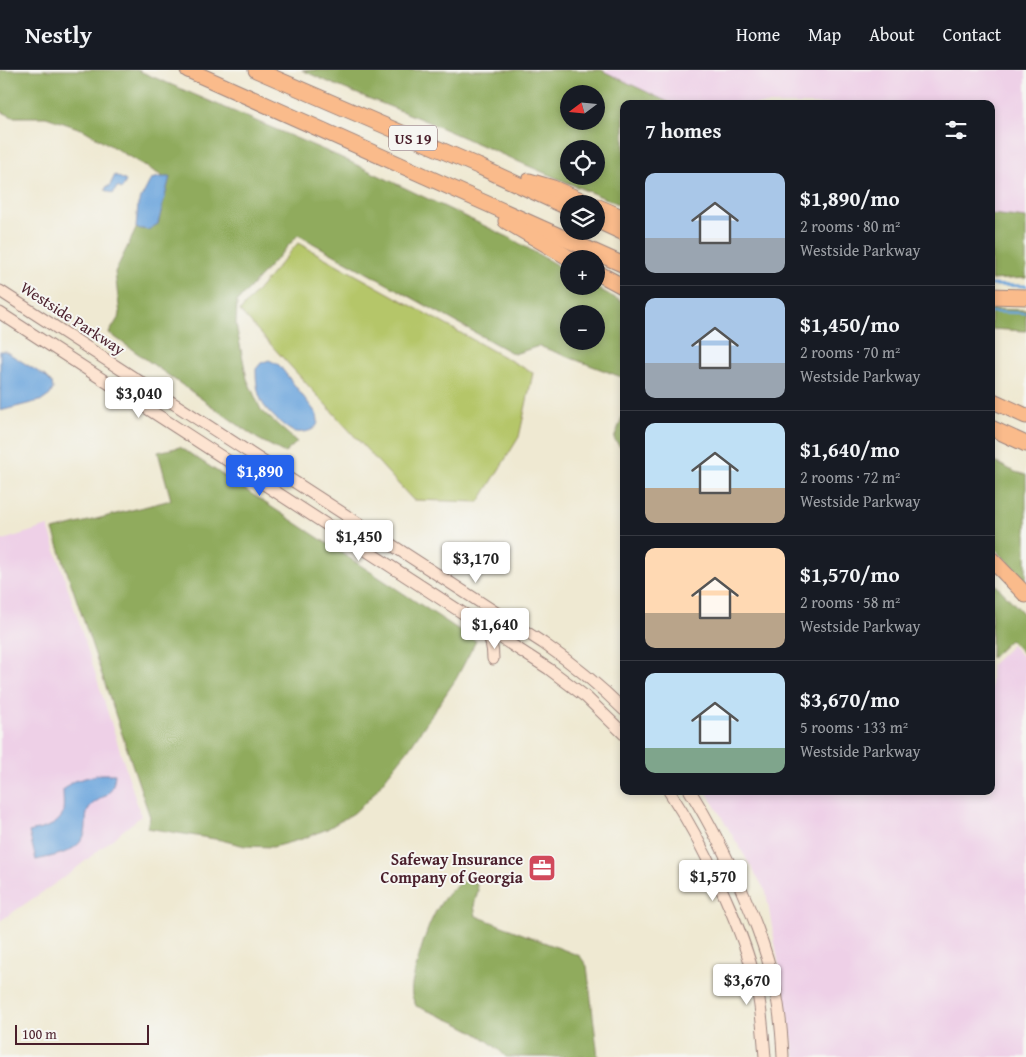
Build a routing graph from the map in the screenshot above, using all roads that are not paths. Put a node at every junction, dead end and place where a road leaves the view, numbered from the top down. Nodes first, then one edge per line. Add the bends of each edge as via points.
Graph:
1 (188, 70) edge
2 (256, 70) edge
3 (478, 166) junction
4 (462, 193) junction
5 (569, 195) edge
6 (560, 204) edge
7 (605, 210) edge
8 (620, 216) edge
9 (605, 224) edge
10 (620, 231) edge
11 (560, 253) edge
12 (620, 263) edge
13 (605, 277) edge
14 (620, 285) edge
15 (0, 291) edge
16 (995, 296) edge
17 (1026, 297) edge
18 (0, 313) edge
19 (995, 402) edge
20 (1026, 416) edge
21 (995, 430) edge
22 (1026, 444) edge
23 (995, 563) edge
24 (1026, 595) edge
25 (484, 627) junction
26 (492, 659) dead end
27 (620, 706) edge
28 (620, 730) edge
29 (672, 795) edge
30 (692, 795) edge
31 (765, 1057) edge
32 (783, 1057) edge

1 - 4 highway, US 19
2 - 3 highway, US 19
3 - 5 highway
3 - 6 highway, US 19
4 - 11 highway
4 - 12 highway, US 19
7 - 8 highway
9 - 10 highway
13 - 14 highway
15 - 27 main road, Westside Parkway via 543,643
16 - 17 highway
18 - 25 main road
19 - 20 highway
21 - 22 highway
23 - 24 highway
25 - 26 main road via 492,646
25 - 28 main road via 563,680
29 - 31 main road via 700,843 740,932 757,989
30 - 32 main road via 750,908 764,947 776,990

